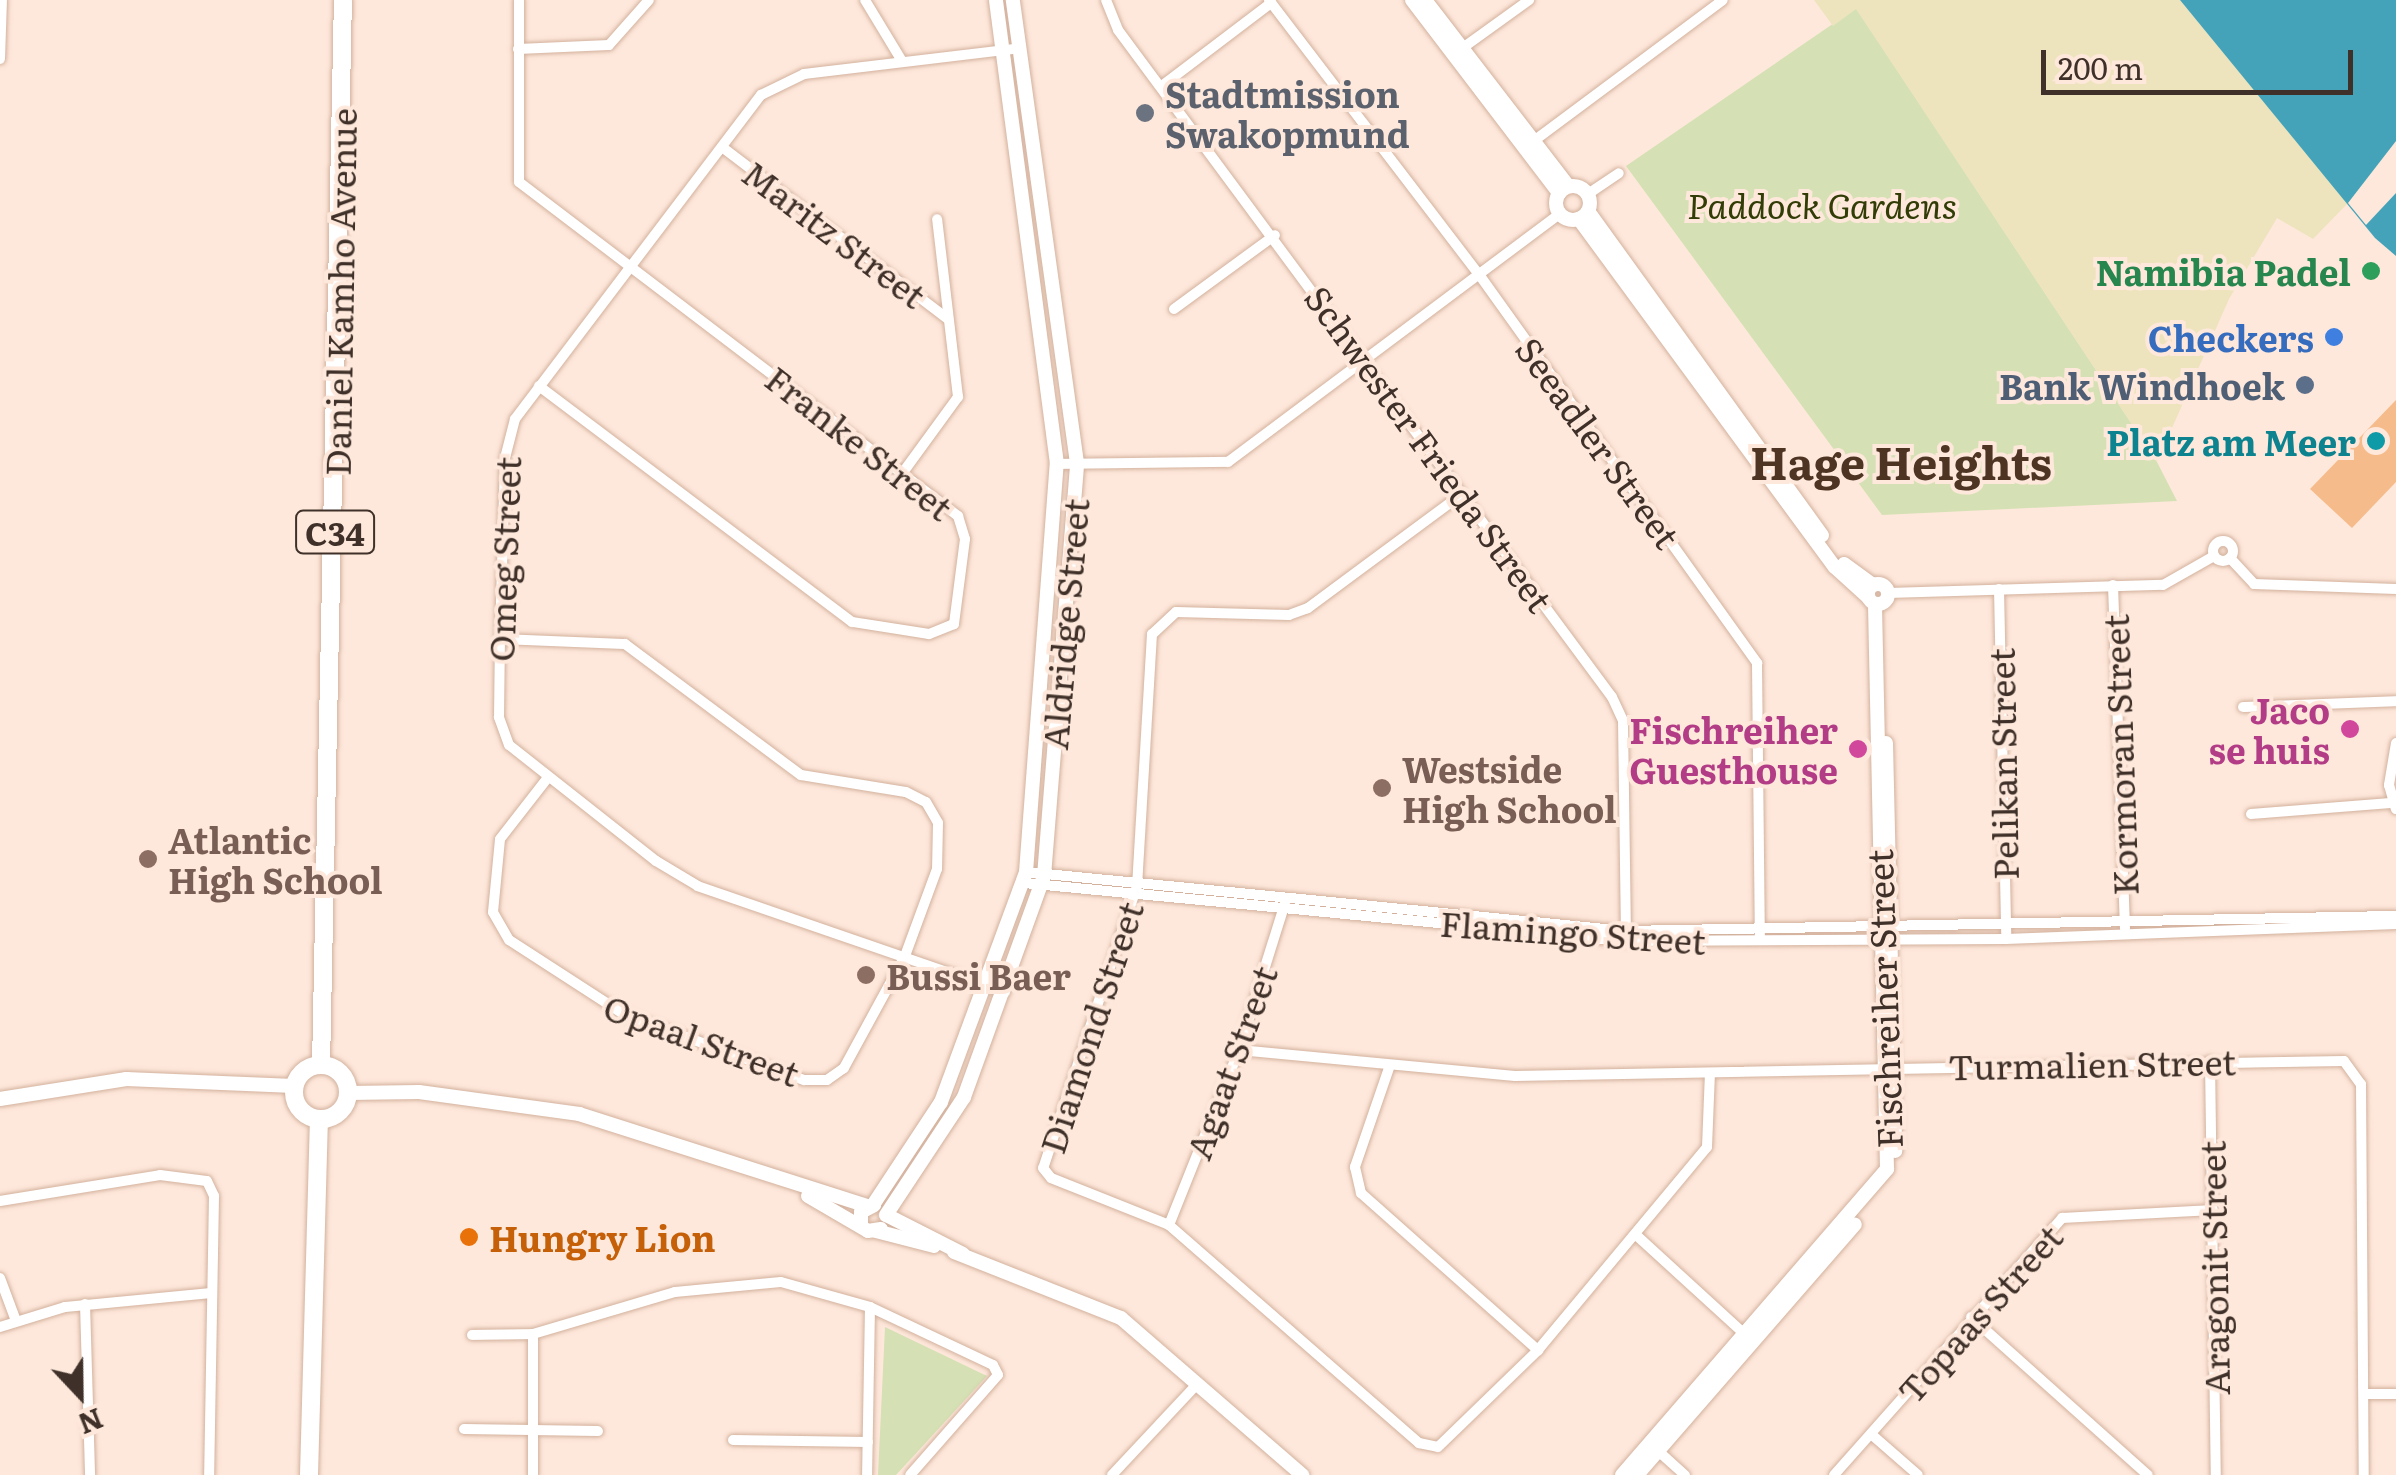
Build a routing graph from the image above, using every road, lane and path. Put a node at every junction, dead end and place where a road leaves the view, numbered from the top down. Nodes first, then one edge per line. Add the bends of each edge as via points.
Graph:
1 (2, 0) edge
2 (344, 0) edge
3 (519, 0) edge
4 (649, 0) edge
5 (866, 0) edge
6 (996, 0) edge
7 (1013, 0) edge
8 (1106, 0) edge
9 (1412, 0) edge
10 (1426, 0) edge
11 (1528, 0) edge
12 (1723, 0) edge
13 (1270, 1) edge
14 (518, 49) junction
15 (1007, 50) junction
16 (1458, 52) junction
17 (0, 60) edge
18 (902, 61) junction
19 (1163, 84) junction
20 (722, 147) junction
21 (1527, 147) junction
22 (1619, 173) dead end
23 (1563, 190) junction
24 (1588, 194) junction
25 (1560, 214) junction
26 (1583, 215) junction
27 (937, 219) dead end
28 (1275, 235) junction
29 (631, 267) junction
30 (1478, 273) junction
31 (1174, 308) dead end
32 (948, 320) junction
33 (1366, 357) junction
34 (539, 386) junction
35 (1077, 463) junction
36 (1057, 464) junction
37 (904, 472) junction
38 (1462, 494) junction
39 (2113, 585) junction
40 (1999, 589) junction
41 (2396, 589) edge
42 (1877, 596) junction
43 (500, 640) junction
44 (2396, 701) edge
45 (2243, 706) dead end
46 (2396, 743) edge
47 (546, 780) junction
48 (2394, 806) edge
49 (2252, 814) dead end
50 (1025, 877) junction
51 (1043, 881) junction
52 (1136, 891) junction
53 (1285, 902) junction
54 (2396, 916) edge
55 (2396, 924) edge
56 (2125, 929) junction
57 (2006, 934) junction
58 (1626, 936) junction
59 (1885, 936) junction
60 (1760, 938) junction
61 (905, 956) junction
62 (985, 986) junction
63 (1005, 992) junction
64 (1238, 1050) junction
65 (2210, 1061) junction
66 (322, 1064) junction
67 (1389, 1068) junction
68 (1889, 1068) junction
69 (1710, 1072) junction
70 (294, 1086) junction
71 (348, 1093) junction
72 (0, 1100) edge
73 (319, 1119) junction
74 (789, 1186) junction
75 (0, 1201) edge
76 (876, 1209) junction
77 (2213, 1210) junction
78 (861, 1225) junction
79 (1170, 1226) junction
80 (876, 1231) junction
81 (1636, 1234) junction
82 (963, 1254) junction
83 (0, 1278) edge
84 (211, 1293) junction
85 (85, 1304) junction
86 (870, 1307) junction
87 (1970, 1317) junction
88 (16, 1321) junction
89 (0, 1328) edge
90 (534, 1334) junction
91 (472, 1335) dead end
92 (1749, 1337) junction
93 (1538, 1350) junction
94 (1198, 1383) junction
95 (2364, 1394) junction
96 (2396, 1394) edge
97 (464, 1429) dead end
98 (598, 1431) dead end
99 (532, 1432) junction
100 (1871, 1434) junction
101 (733, 1440) dead end
102 (868, 1442) junction
103 (1654, 1448) junction
104 (90, 1475) edge
105 (209, 1475) edge
106 (309, 1475) edge
107 (533, 1475) edge
108 (868, 1475) edge
109 (910, 1475) edge
110 (1112, 1475) edge
111 (1302, 1475) edge
112 (1622, 1475) edge
113 (1637, 1475) edge
114 (1685, 1475) edge
115 (1834, 1475) edge
116 (1918, 1475) edge
117 (2148, 1475) edge
118 (2216, 1475) edge
119 (2364, 1475) edge

1 - 17 street
2 - 66 main road, Daniel Kamho Avenue / C34
3 - 14 street, Franke Street
4 - 14 street via 608,45
5 - 18 street
6 - 15 street, Aldridge Street
7 - 15 street, Aldridge Street
8 - 19 street, Schwester Frieda Street via 1118,30
9 - 16 street
10 - 16 street
11 - 16 street
12 - 21 street
13 - 19 street
13 - 30 street, Seeadler Street
14 - 29 street, Franke Street via 519,182
15 - 18 street, Omeg Street
15 - 35 street, Aldridge Street
15 - 36 street, Aldridge Street
16 - 21 street
18 - 20 street, Omeg Street via 772,85
19 - 28 street, Schwester Frieda Street
20 - 29 street, Omeg Street
20 - 32 street, Maritz Street
21 - 23 street
22 - 24 street
23 - 24 street
23 - 25 street
24 - 26 street
25 - 26 street
25 - 30 street
26 - 42 street via 1840,560
27 - 32 street, Maritz Street
28 - 31 street
28 - 33 street, Schwester Frieda Street
29 - 34 street, Omeg Street
29 - 37 street, Franke Street
30 - 33 street
30 - 60 street, Seeadler Street via 1757,662
32 - 37 street, Maritz Street via 958,397
33 - 35 street via 1228,462
33 - 38 street, Schwester Frieda Street
34 - 37 street, Franke Street via 852,622 944,632 960,610 964,526
34 - 43 street, Omeg Street via 508,435
35 - 36 street
35 - 51 street, Aldridge Street
36 - 50 street, Aldridge Street
38 - 52 street, Diamond Street via 1308,608 1289,615 1176,612 1160,622 1152,634
38 - 58 street, Schwester Frieda Street via 1623,721
39 - 40 street
39 - 41 street via 2163,585 2214,556 2230,558 2254,584
39 - 56 street, Kormoran Street
40 - 42 street
40 - 57 street, Pelikan Street
42 - 59 street, Fischreiher Street
43 - 47 street, Omeg Street via 501,732
43 - 61 street via 624,644 801,776 906,792 926,802 941,848
44 - 45 street
46 - 48 street
47 - 61 street, Omeg Street via 678,876
47 - 61 street, Opaal Street via 500,839 493,912 508,940 597,1003 804,1080 827,1080 844,1068
48 - 49 street
50 - 51 street, Flamingo Street
50 - 62 street, Aldridge Street
51 - 52 street, Flamingo Street
51 - 63 street, Aldridge Street
52 - 53 street, Flamingo Street
52 - 79 street, Diamond Street via 1043,1168 1051,1178
53 - 58 street, Flamingo Street
53 - 64 street, Agaat Street
54 - 56 street
55 - 56 street
56 - 57 street, Flamingo Street
57 - 59 street, Flamingo Street
58 - 60 street, Flamingo Street
59 - 60 street, Flamingo Street
59 - 68 street, Fischreiher Street
61 - 62 street, Omeg Street
62 - 63 street, Omeg Street
62 - 76 street, Aldridge Street via 940,1102
63 - 76 street, Aldridge Street via 951,1125
64 - 67 street, Turmalien Street
64 - 79 street, Agaat Street
65 - 68 street, Turmalien Street
65 - 77 street, Aragonit Street
65 - 95 street, Turmalien Street via 2340,1060 2358,1071
66 - 70 main road via 306,1069
66 - 71 main road via 340,1073
67 - 69 street, Turmalien Street via 1514,1076
67 - 93 street via 1356,1167 1360,1194
68 - 69 street, Turmalien Street
68 - 92 street, Fischreiher Street via 1895,1170 1886,1189
69 - 81 street, Diamond Street via 1707,1147
70 - 72 street via 126,1079
70 - 73 main road via 297,1105
71 - 73 main road via 340,1111
71 - 74 street via 420,1092 579,1114
73 - 106 main road
74 - 76 street
74 - 78 street
75 - 84 street via 200,1176 214,1196
76 - 78 street
76 - 80 street
76 - 82 street
77 - 87 street, Topaas Street via 2062,1218
77 - 118 street, Aragonit Street
78 - 80 street
79 - 93 street, Diamond Street via 1419,1444 1438,1447 1455,1438
80 - 82 street
81 - 92 street
81 - 93 street, Diamond Street
82 - 94 street via 1097,1305
83 - 88 street
84 - 85 street
84 - 105 street
85 - 88 street
85 - 104 street
86 - 90 street via 807,1286 761,1282 676,1292
86 - 102 street
86 - 109 street via 993,1365 998,1375
87 - 100 street, Topaas Street
87 - 117 street
88 - 89 street
90 - 91 street
90 - 99 street
92 - 103 street, Fischreiher Street
94 - 110 street
94 - 111 street
95 - 96 street
95 - 119 street, Turmalien Street
97 - 99 street
98 - 99 street
99 - 107 street
100 - 115 street, Topaas Street
100 - 116 street
101 - 102 street
102 - 108 street
103 - 112 street, Fischreiher Street
103 - 113 street, Fischreiher Street
103 - 114 street

